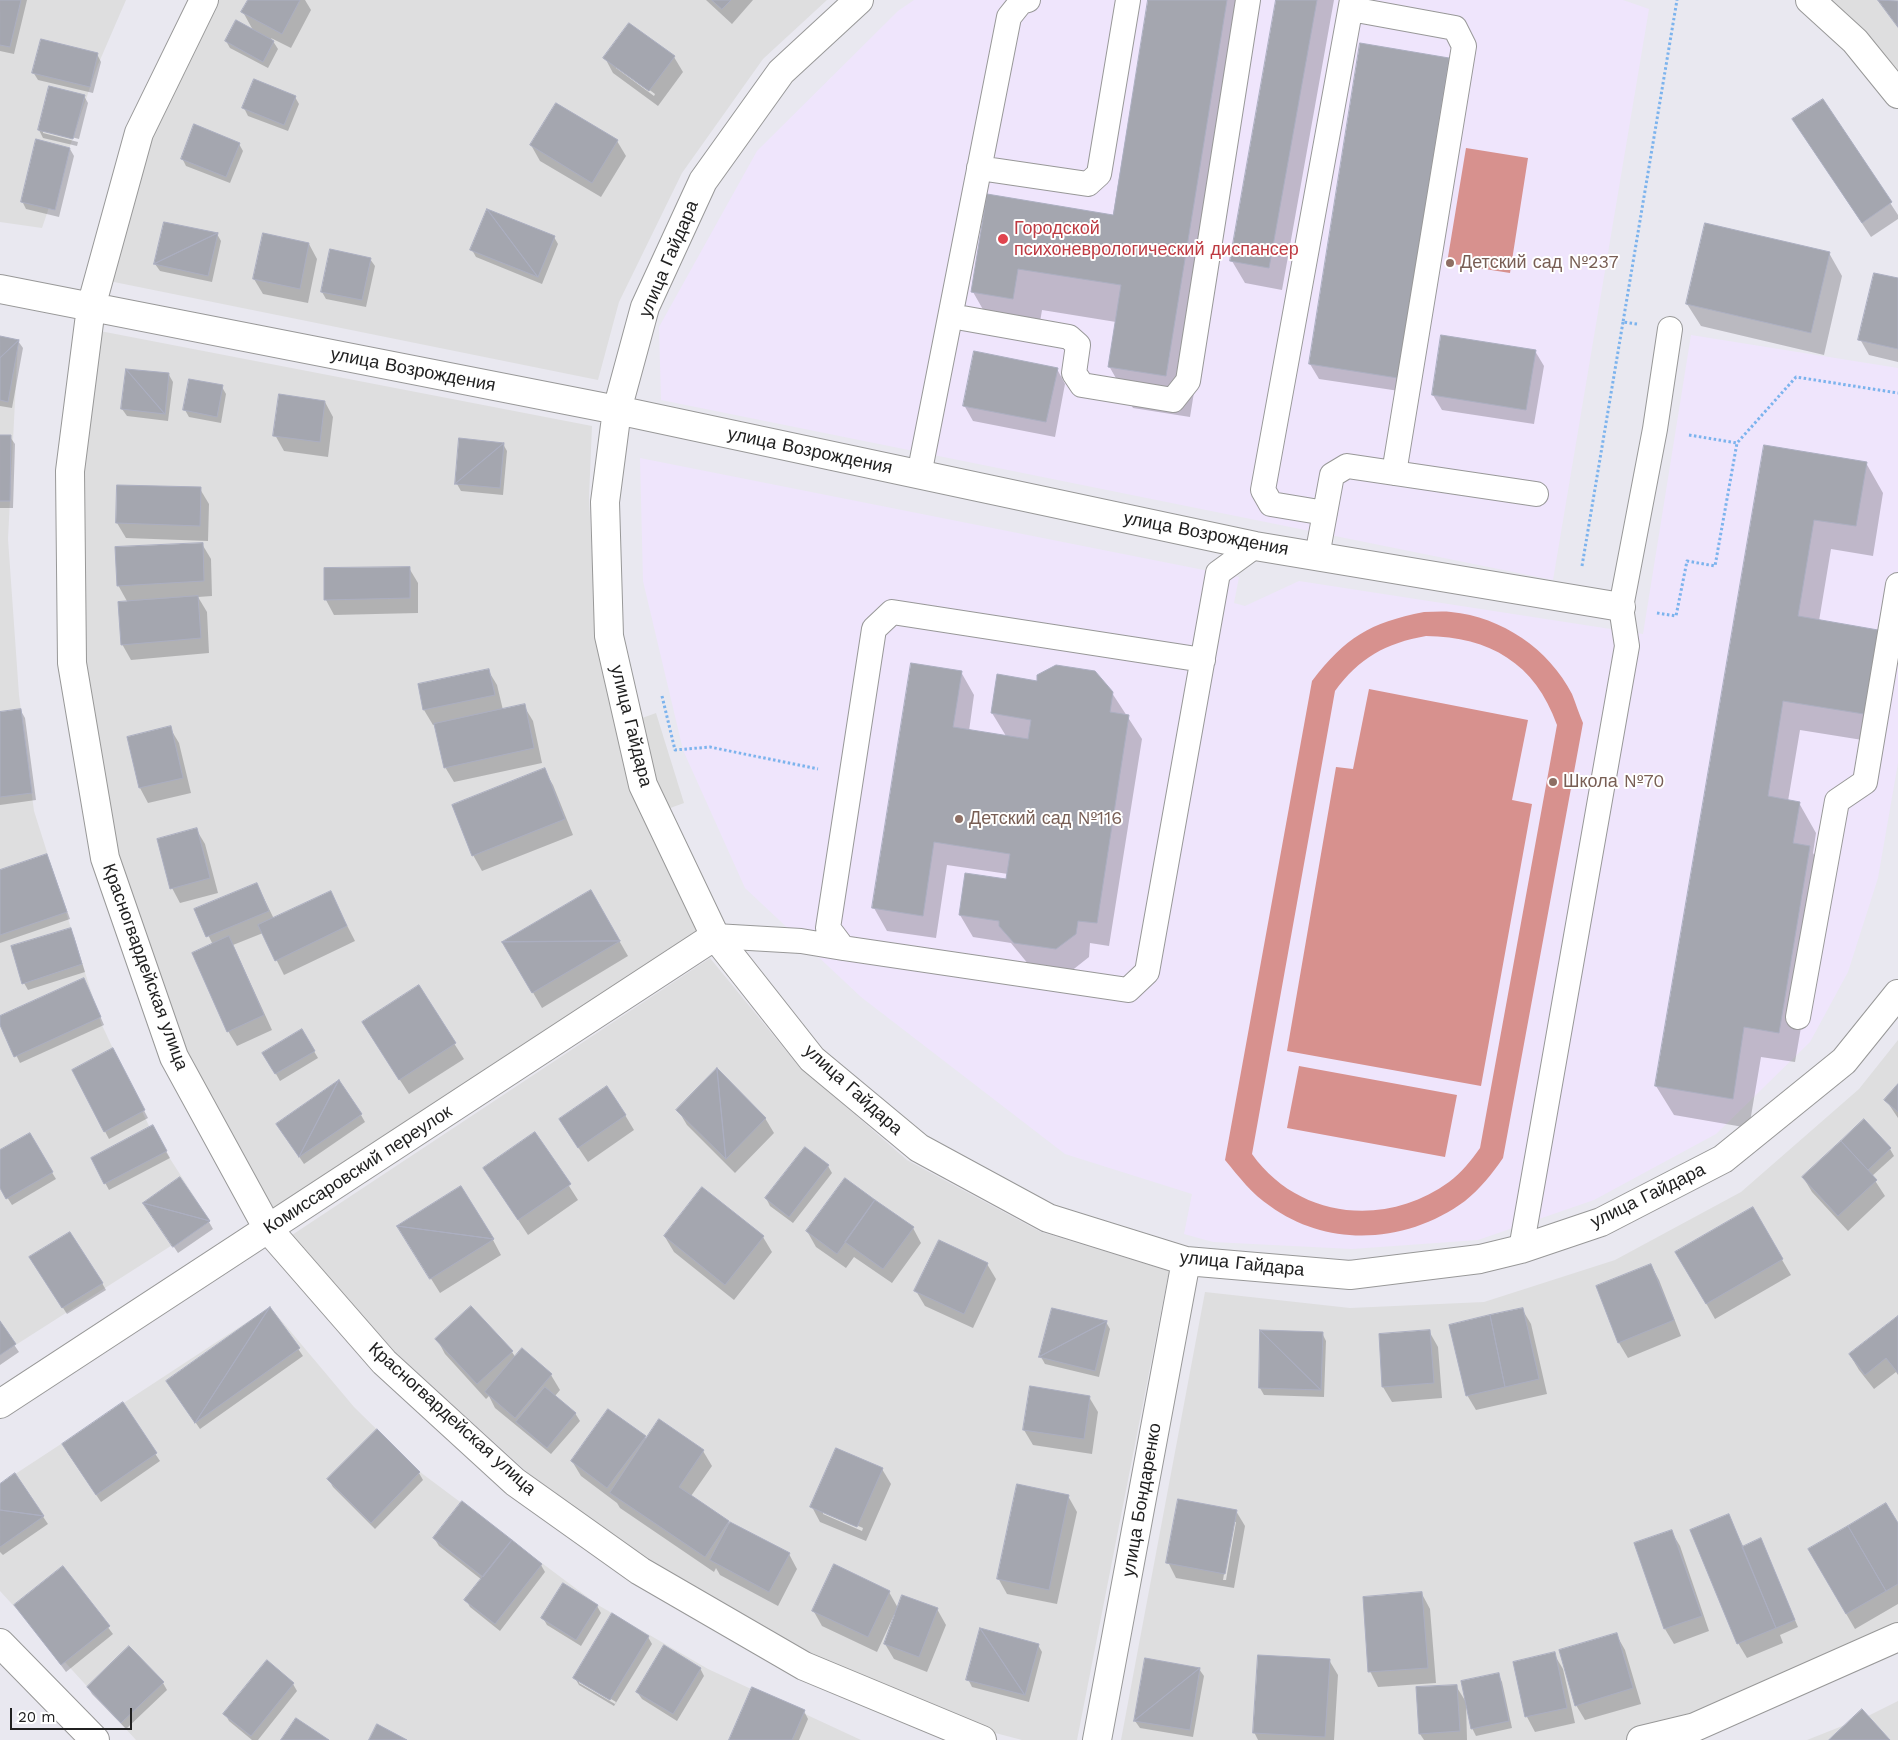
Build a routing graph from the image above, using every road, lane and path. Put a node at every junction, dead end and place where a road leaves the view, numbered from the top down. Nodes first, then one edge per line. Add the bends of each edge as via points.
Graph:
1 (204, 0) edge
2 (859, 0) edge
3 (1028, 0) edge
4 (1128, 0) edge
5 (1248, 0) edge
6 (1676, 0) edge
7 (1810, 0) edge
8 (1351, 4) edge
9 (1898, 94) edge
10 (979, 168) junction
11 (0, 289) edge
12 (91, 307) junction
13 (951, 316) junction
14 (1623, 322) junction
15 (1670, 329) joint
16 (1898, 393) edge
17 (617, 410) junction
18 (1654, 429) junction
19 (1737, 444) junction
20 (1394, 473) junction
21 (919, 475) junction
22 (1536, 494) dead end
23 (1325, 513) junction
24 (1255, 546) junction
25 (1317, 556) junction
26 (1898, 585) edge
27 (1576, 601) junction
28 (1621, 607) junction
29 (1202, 660) junction
30 (662, 694) dead end
31 (852, 775) junction
32 (715, 936) junction
33 (843, 948) junction
34 (1898, 994) edge
35 (1798, 1017) dead end
36 (268, 1229) junction
37 (1521, 1249) junction
38 (1186, 1261) junction
39 (0, 1404) edge
40 (1898, 1637) edge
41 (0, 1643) edge
42 (95, 1740) edge
43 (982, 1740) edge
44 (1097, 1740) edge
45 (1641, 1740) edge

1 - 12 street, Красногвардейская улица via 140,133
2 - 17 street, улица Гайдара via 781,72 703,180 645,307
3 - 10 lane via 1021,2 1009,16
4 - 10 lane via 1099,174 1088,184
5 - 13 lane via 1188,381 1173,400 1082,385 1074,373 1078,345 1069,337
6 - 14 path
7 - 9 street via 1855,41
8 - 20 lane via 1455,28 1464,46
8 - 23 lane via 1263,490 1272,504
10 - 13 lane
11 - 12 street, улица Возрождения
12 - 17 street, улица Возрождения
12 - 36 street, Красногвардейская улица via 70,471 72,663 105,858 174,1057
13 - 21 lane
14 - 15 path
14 - 27 path
15 - 18 lane
16 - 19 path via 1796,377
17 - 21 street, улица Возрождения
17 - 32 street, улица Гайдара via 605,502 609,636 644,785
18 - 19 path
18 - 28 lane
19 - 28 path via 1715,566 1686,561 1676,616
20 - 22 lane
20 - 23 lane via 1348,466 1332,475
21 - 24 street, улица Возрождения
23 - 25 lane
24 - 25 street, улица Возрождения
24 - 29 lane via 1218,573
25 - 27 street, улица Возрождения
26 - 35 lane via 1865,782 1837,801
27 - 28 street, улица Возрождения
28 - 37 lane via 1627,646
29 - 31 lane via 892,612 874,629
29 - 33 lane via 1147,972 1128,990
30 - 31 path via 675,750 710,747
31 - 33 lane via 828,928
32 - 33 lane via 801,941
32 - 36 street, Комиссаровский переулок
32 - 38 street, улица Гайдара via 812,1059 919,1148 1048,1218
34 - 37 street, улица Гайдара via 1844,1061 1723,1159 1602,1222
36 - 39 street, Комиссаровский переулок
36 - 43 street, Красногвардейская улица via 384,1362 515,1482 640,1571 804,1666
37 - 38 street, улица Гайдара via 1480,1259 1350,1275
38 - 44 street, улица Бондаренко
40 - 45 street via 1695,1727
41 - 42 street

